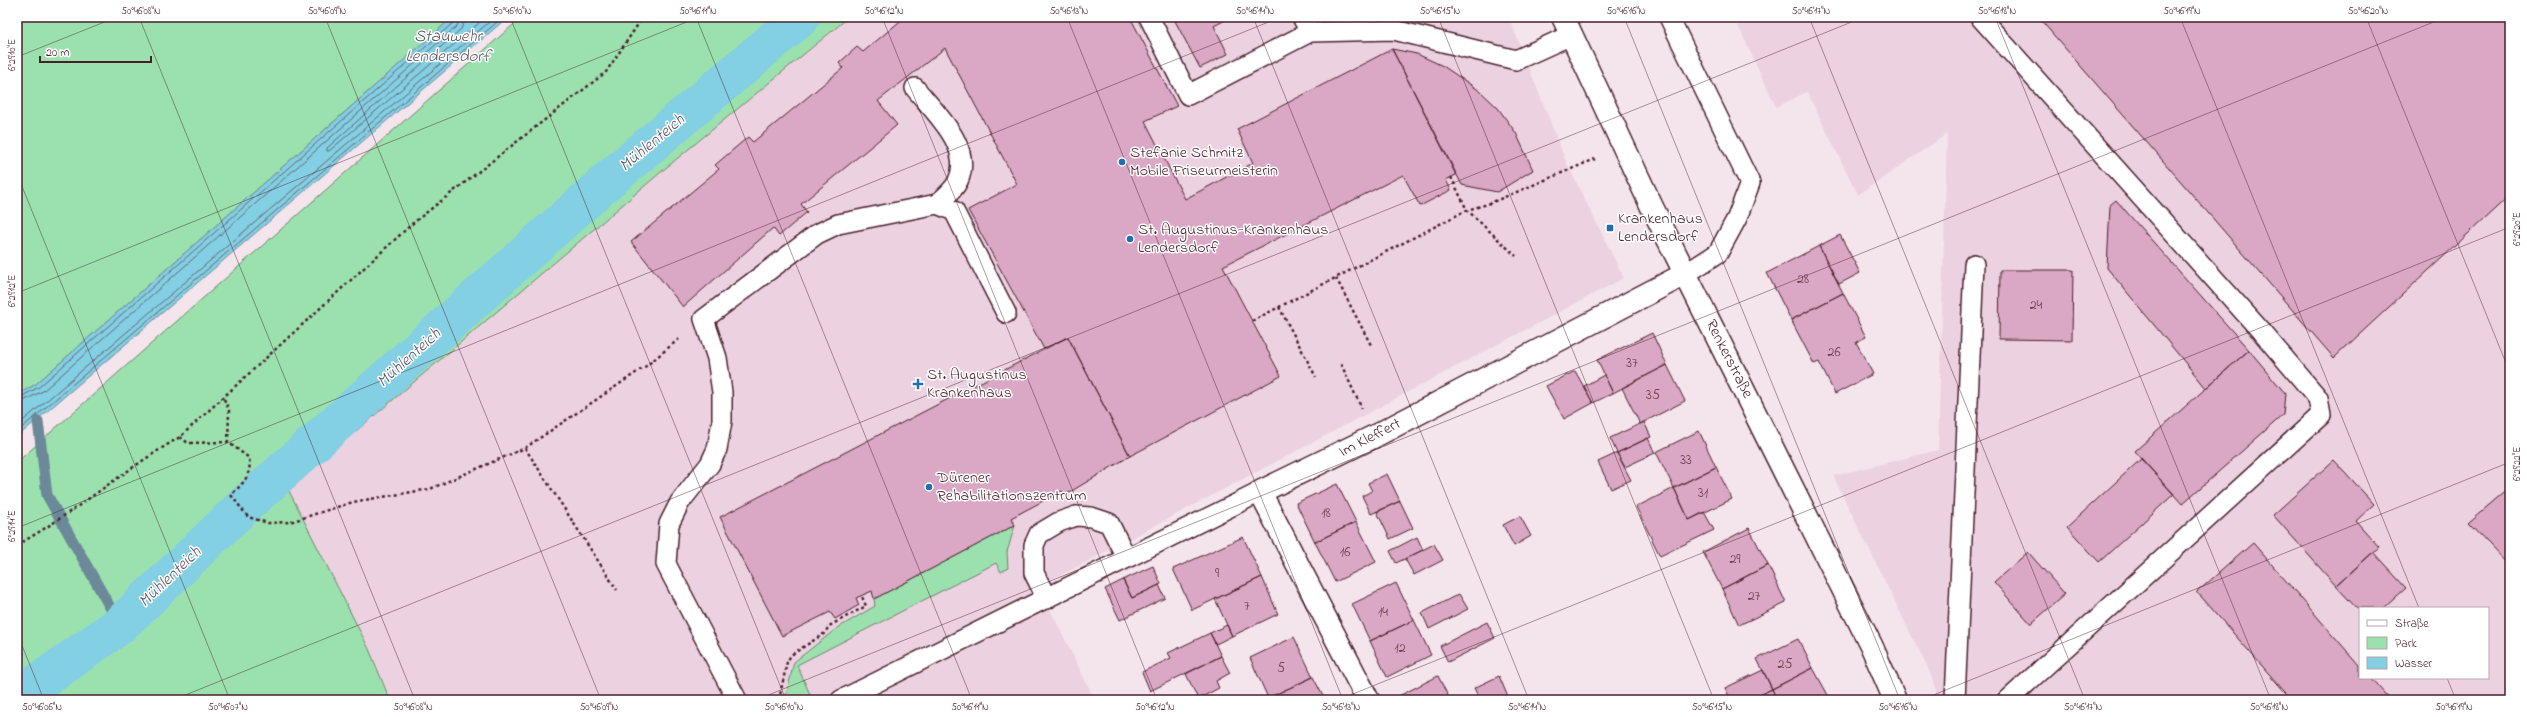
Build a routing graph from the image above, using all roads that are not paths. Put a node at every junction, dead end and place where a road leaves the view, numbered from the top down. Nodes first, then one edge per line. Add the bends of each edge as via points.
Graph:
1 (1149, 17) edge
2 (1670, 17) edge
3 (1980, 17) edge
4 (1306, 25) edge
5 (1567, 26) edge
6 (915, 88) dead end
7 (937, 204) junction
8 (1974, 264) dead end
9 (1687, 274) junction
10 (1006, 313) dead end
11 (1260, 492) junction
12 (1126, 557) junction
13 (1047, 599) junction
14 (737, 700) edge
15 (841, 700) edge
16 (1368, 700) edge
17 (1895, 700) edge
18 (1955, 700) edge
19 (2008, 700) edge

1 - 4 lane via 1188,95
2 - 9 lane via 1750,183 1737,218 1718,253
3 - 19 lane via 2261,331 2318,398 2321,415
4 - 5 lane via 1394,30 1516,60
5 - 9 street, Renkerstraße via 1648,200
6 - 7 lane via 952,135 960,151 961,170 958,182
7 - 10 lane via 954,212
7 - 14 lane via 838,224 817,234 704,319 717,358 722,392 718,442 710,464 680,502 670,524 666,564
8 - 18 lane
9 - 11 street, Im Kleffert via 1375,436
9 - 17 street, Renkerstraße via 1872,645
11 - 12 lane
11 - 16 street
12 - 13 lane
12 - 13 lane via 1109,523 1091,517 1076,516 1046,529 1039,534 1034,545 1034,573
13 - 15 lane

